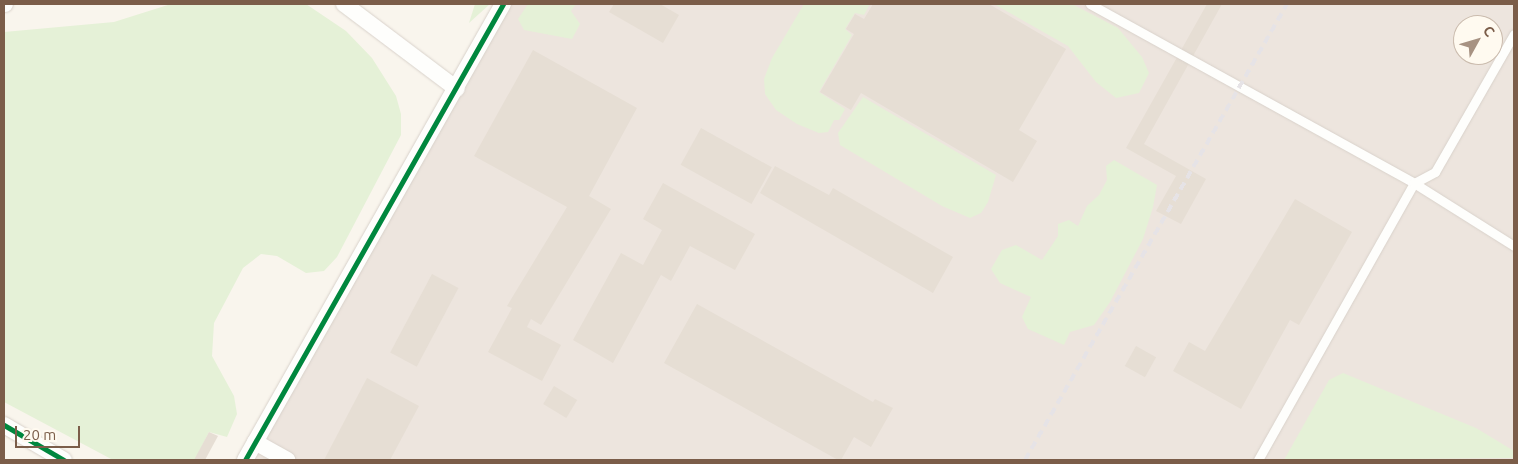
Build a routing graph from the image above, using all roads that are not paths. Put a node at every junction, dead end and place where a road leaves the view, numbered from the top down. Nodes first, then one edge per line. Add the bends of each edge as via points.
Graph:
1 (344, 4) edge
2 (504, 4) edge
3 (1090, 4) edge
4 (1514, 34) edge
5 (456, 89) junction
6 (1414, 183) junction
7 (1514, 246) edge
8 (4, 425) edge
9 (255, 442) junction
10 (64, 460) edge
11 (245, 460) edge
12 (287, 460) edge
13 (1258, 460) edge

1 - 5 street
2 - 5 street
3 - 6 lane
4 - 6 lane via 1435,172
5 - 9 street
6 - 7 lane
6 - 13 lane
8 - 10 street
9 - 11 street
9 - 12 street

